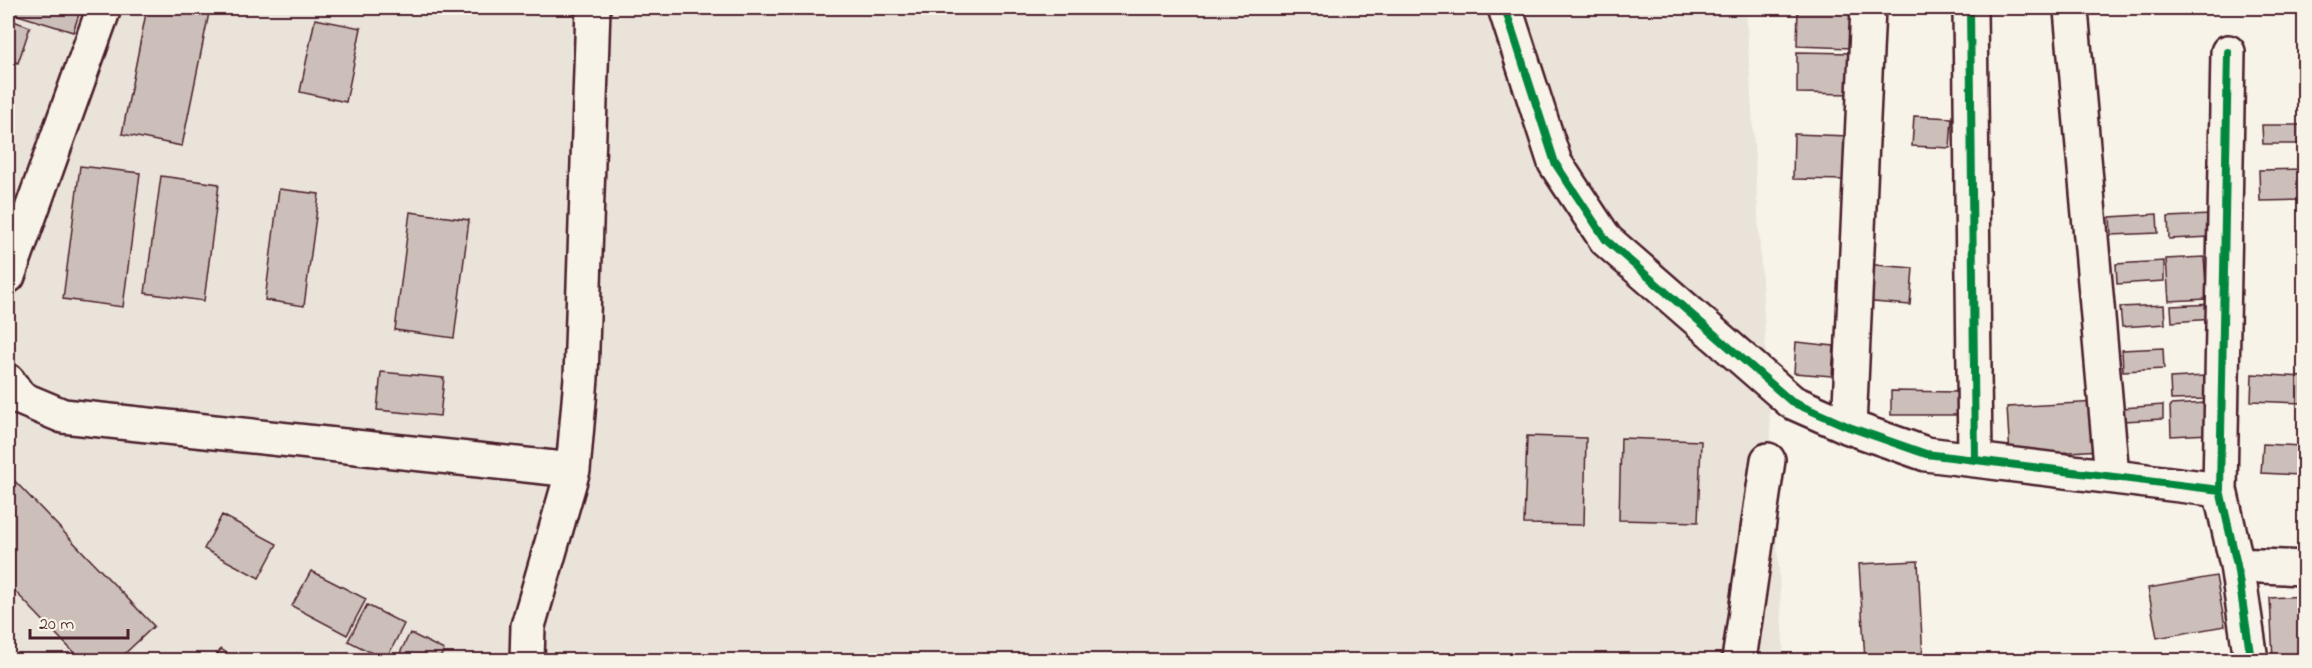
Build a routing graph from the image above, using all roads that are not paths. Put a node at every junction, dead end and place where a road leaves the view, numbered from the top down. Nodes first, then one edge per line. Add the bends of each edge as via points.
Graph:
1 (104, 8) edge
2 (593, 8) edge
3 (1505, 8) edge
4 (1868, 8) edge
5 (1970, 8) edge
6 (2071, 10) dead end
7 (2228, 52) dead end
8 (8, 276) edge
9 (8, 381) edge
10 (1849, 427) junction
11 (1768, 460) dead end
12 (1975, 460) junction
13 (573, 470) junction
14 (2112, 476) junction
15 (2220, 490) junction
16 (2236, 565) junction
17 (2304, 568) edge
18 (527, 660) edge
19 (1739, 660) edge
20 (2251, 660) edge

1 - 8 street
2 - 13 street via 581,378
3 - 10 street via 1555,164 1606,240 1792,402
4 - 10 street
5 - 12 street
6 - 14 street
7 - 15 street
9 - 13 street via 20,398 63,416
10 - 12 street via 1926,454
11 - 19 street
12 - 14 street
13 - 18 street via 528,626
14 - 15 street
15 - 16 street
16 - 17 street
16 - 20 street

